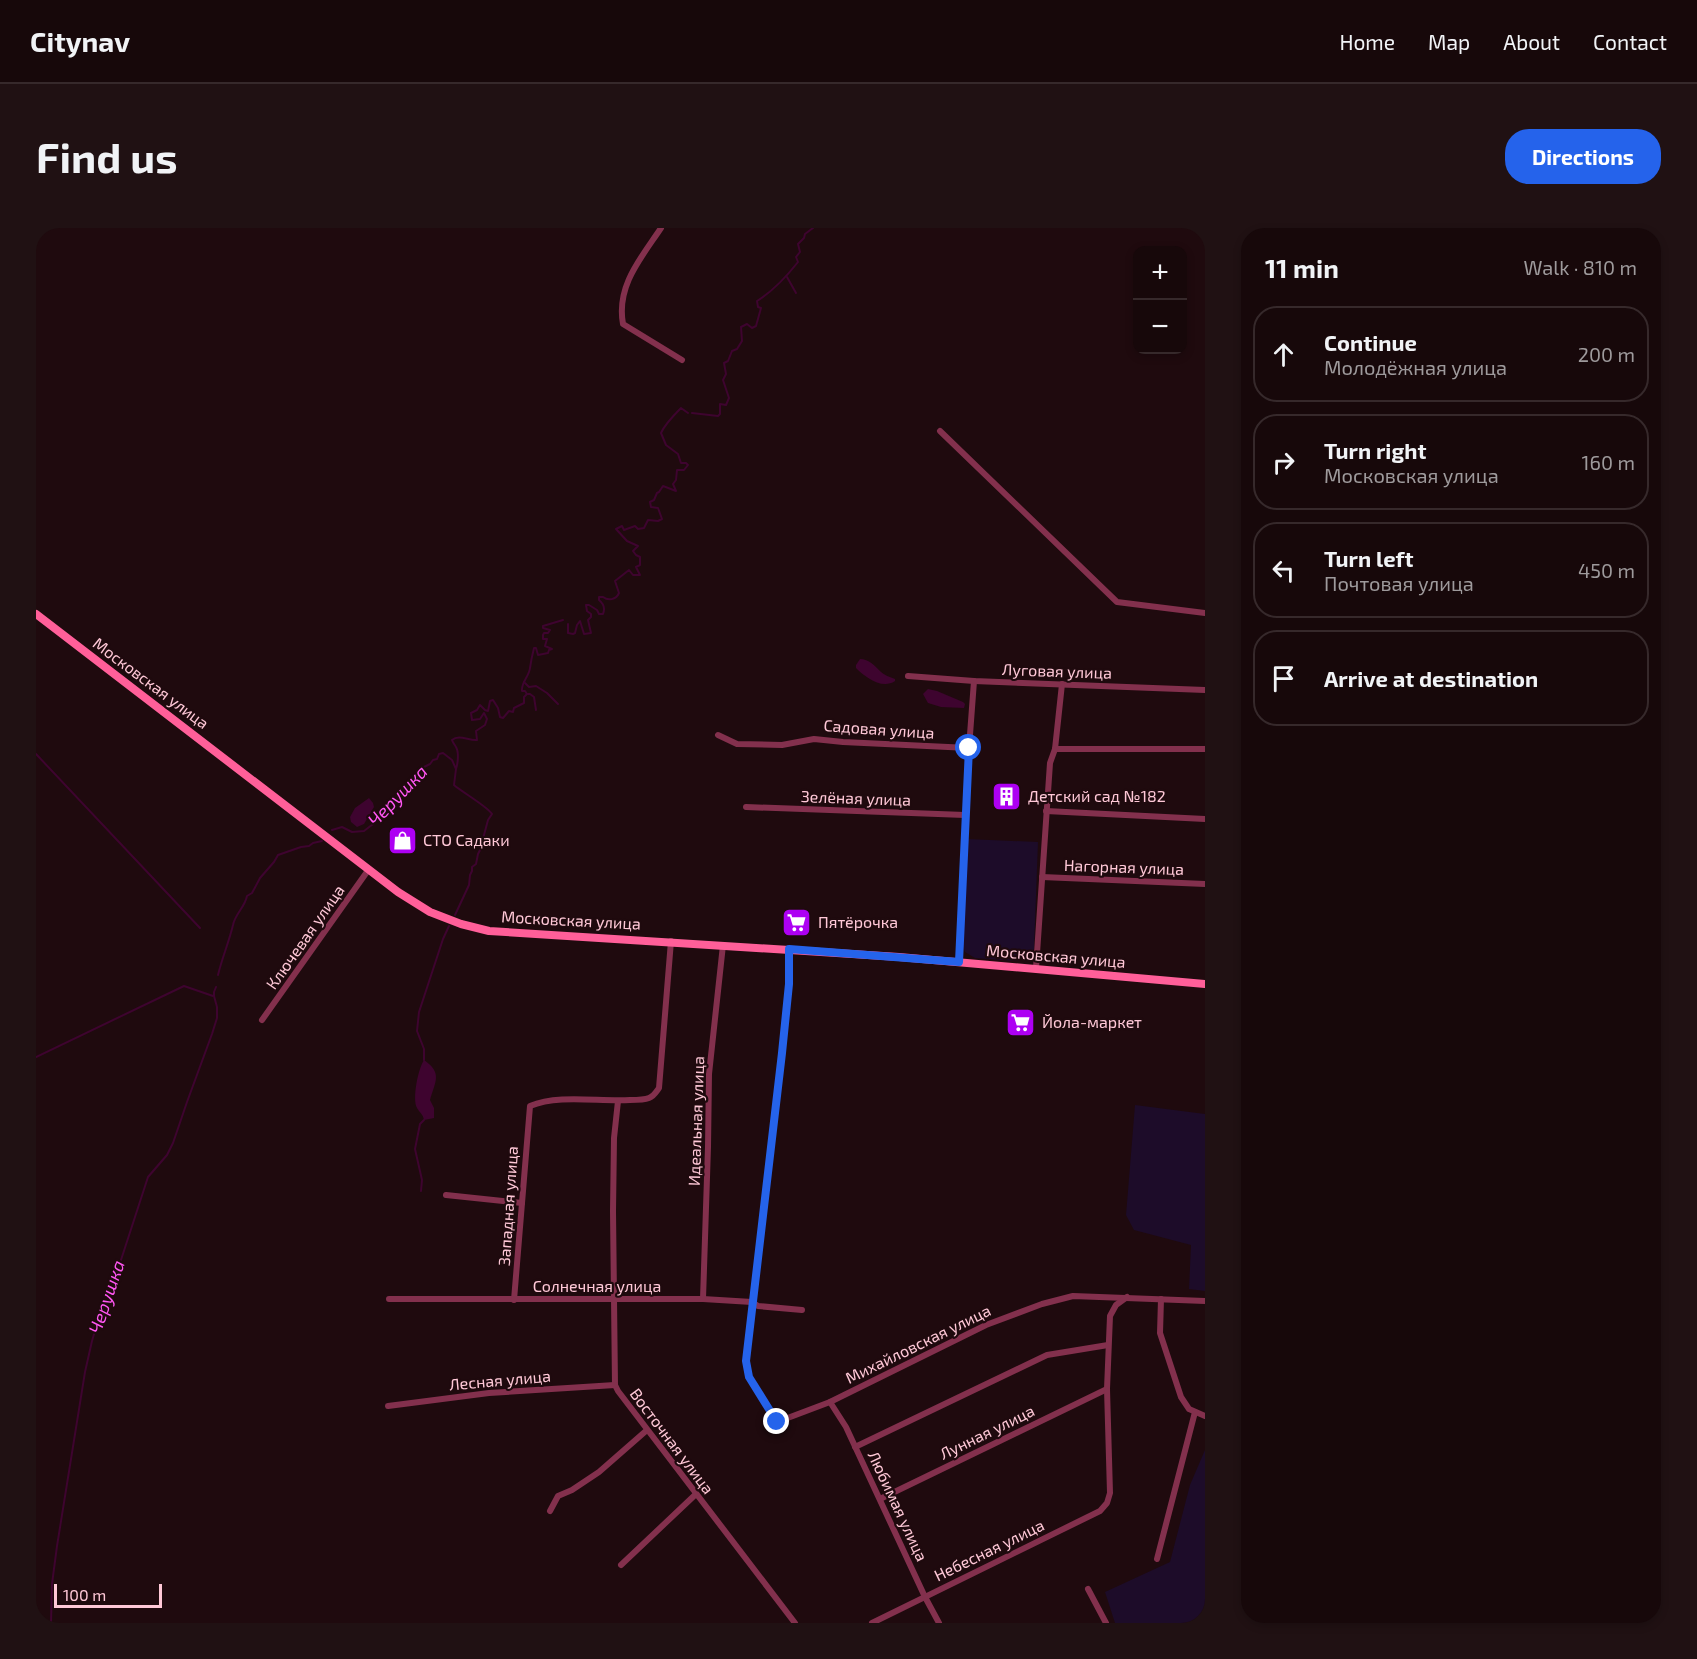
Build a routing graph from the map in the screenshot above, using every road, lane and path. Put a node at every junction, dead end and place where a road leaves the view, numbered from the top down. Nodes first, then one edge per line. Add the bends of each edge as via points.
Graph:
1 (661, 228) edge
2 (682, 360) dead end
3 (940, 431) dead end
4 (1205, 613) edge
5 (36, 614) edge
6 (908, 676) dead end
7 (974, 681) junction
8 (1062, 684) junction
9 (1205, 690) edge
10 (718, 735) dead end
11 (969, 748) junction
12 (1055, 749) junction
13 (1205, 749) edge
14 (746, 807) dead end
15 (1046, 811) junction
16 (965, 815) junction
17 (1205, 819) edge
18 (369, 869) junction
19 (1042, 878) junction
20 (1205, 884) edge
21 (671, 941) junction
22 (723, 945) junction
23 (789, 949) junction
24 (959, 962) junction
25 (1036, 968) junction
26 (1205, 984) edge
27 (262, 1020) dead end
28 (618, 1101) junction
29 (446, 1195) dead end
30 (522, 1203) junction
31 (1127, 1297) junction
32 (389, 1299) dead end
33 (514, 1299) junction
34 (614, 1299) junction
35 (703, 1299) junction
36 (1161, 1299) junction
37 (1205, 1301) edge
38 (752, 1302) junction
39 (802, 1310) dead end
40 (1108, 1345) junction
41 (615, 1385) junction
42 (1107, 1389) junction
43 (830, 1402) junction
44 (387, 1406) dead end
45 (1195, 1412) junction
46 (1205, 1416) edge
47 (647, 1430) junction
48 (855, 1447) junction
49 (696, 1494) junction
50 (880, 1499) junction
51 (550, 1511) dead end
52 (1157, 1559) dead end
53 (621, 1566) dead end
54 (1088, 1589) dead end
55 (925, 1597) junction
56 (794, 1622) edge
57 (872, 1623) edge
58 (939, 1623) edge
59 (1107, 1623) edge

1 - 2 street via 623,291 621,312 623,324
3 - 4 street via 1117,602
5 - 18 main road, Московская улица
6 - 7 street, Луговая улица
7 - 8 street, Луговая улица
7 - 11 street
8 - 9 street, Луговая улица
8 - 12 street
10 - 11 street, Садовая улица via 737,744 782,745 814,739
11 - 16 street
12 - 13 street
12 - 15 street
14 - 16 street, Зелёная улица
15 - 17 street
15 - 19 street
16 - 24 street
18 - 21 main road, Московская улица via 430,912 489,931
18 - 27 street, Ключевая улица
19 - 20 street, Нагорная улица
19 - 25 street
21 - 22 main road, Московская улица
21 - 28 street via 659,1088 648,1099
22 - 23 main road, Московская улица
22 - 35 street, Идеальная улица via 709,1074
23 - 24 main road, Московская улица
23 - 38 street via 782,1053
24 - 25 main road, Московская улица
25 - 26 main road, Московская улица
28 - 30 street, Западная улица via 571,1100 530,1106
28 - 34 street, Восточная улица via 614,1138
29 - 30 street
30 - 33 street, Западная улица
31 - 36 street, Михайловская улица
31 - 40 street via 1110,1316
31 - 43 street, Михайловская улица via 1073,1296 1042,1304 986,1325
32 - 33 street, Солнечная улица
33 - 34 street, Солнечная улица
34 - 35 street, Солнечная улица
34 - 41 street, Восточная улица
35 - 38 street, Солнечная улица
36 - 37 street, Михайловская улица
36 - 45 street via 1163,1345 1181,1397
38 - 39 street, Солнечная улица via 758,1306
38 - 43 street, Михайловская улица via 746,1361 749,1377 777,1422
40 - 42 street
40 - 48 street via 1047,1355
41 - 44 street, Лесная улица via 489,1393
41 - 47 street, Восточная улица
42 - 50 street, Лунная улица
42 - 55 street, Небесная улица via 1107,1503 1100,1511
43 - 48 street, Любимая улица
45 - 46 street
45 - 52 street
47 - 49 street, Восточная улица
47 - 51 street via 599,1472 558,1496
48 - 50 street, Любимая улица
49 - 53 street
49 - 56 street, Восточная улица
50 - 55 street, Любимая улица
54 - 59 street
55 - 57 street, Небесная улица
55 - 58 street, Любимая улица

